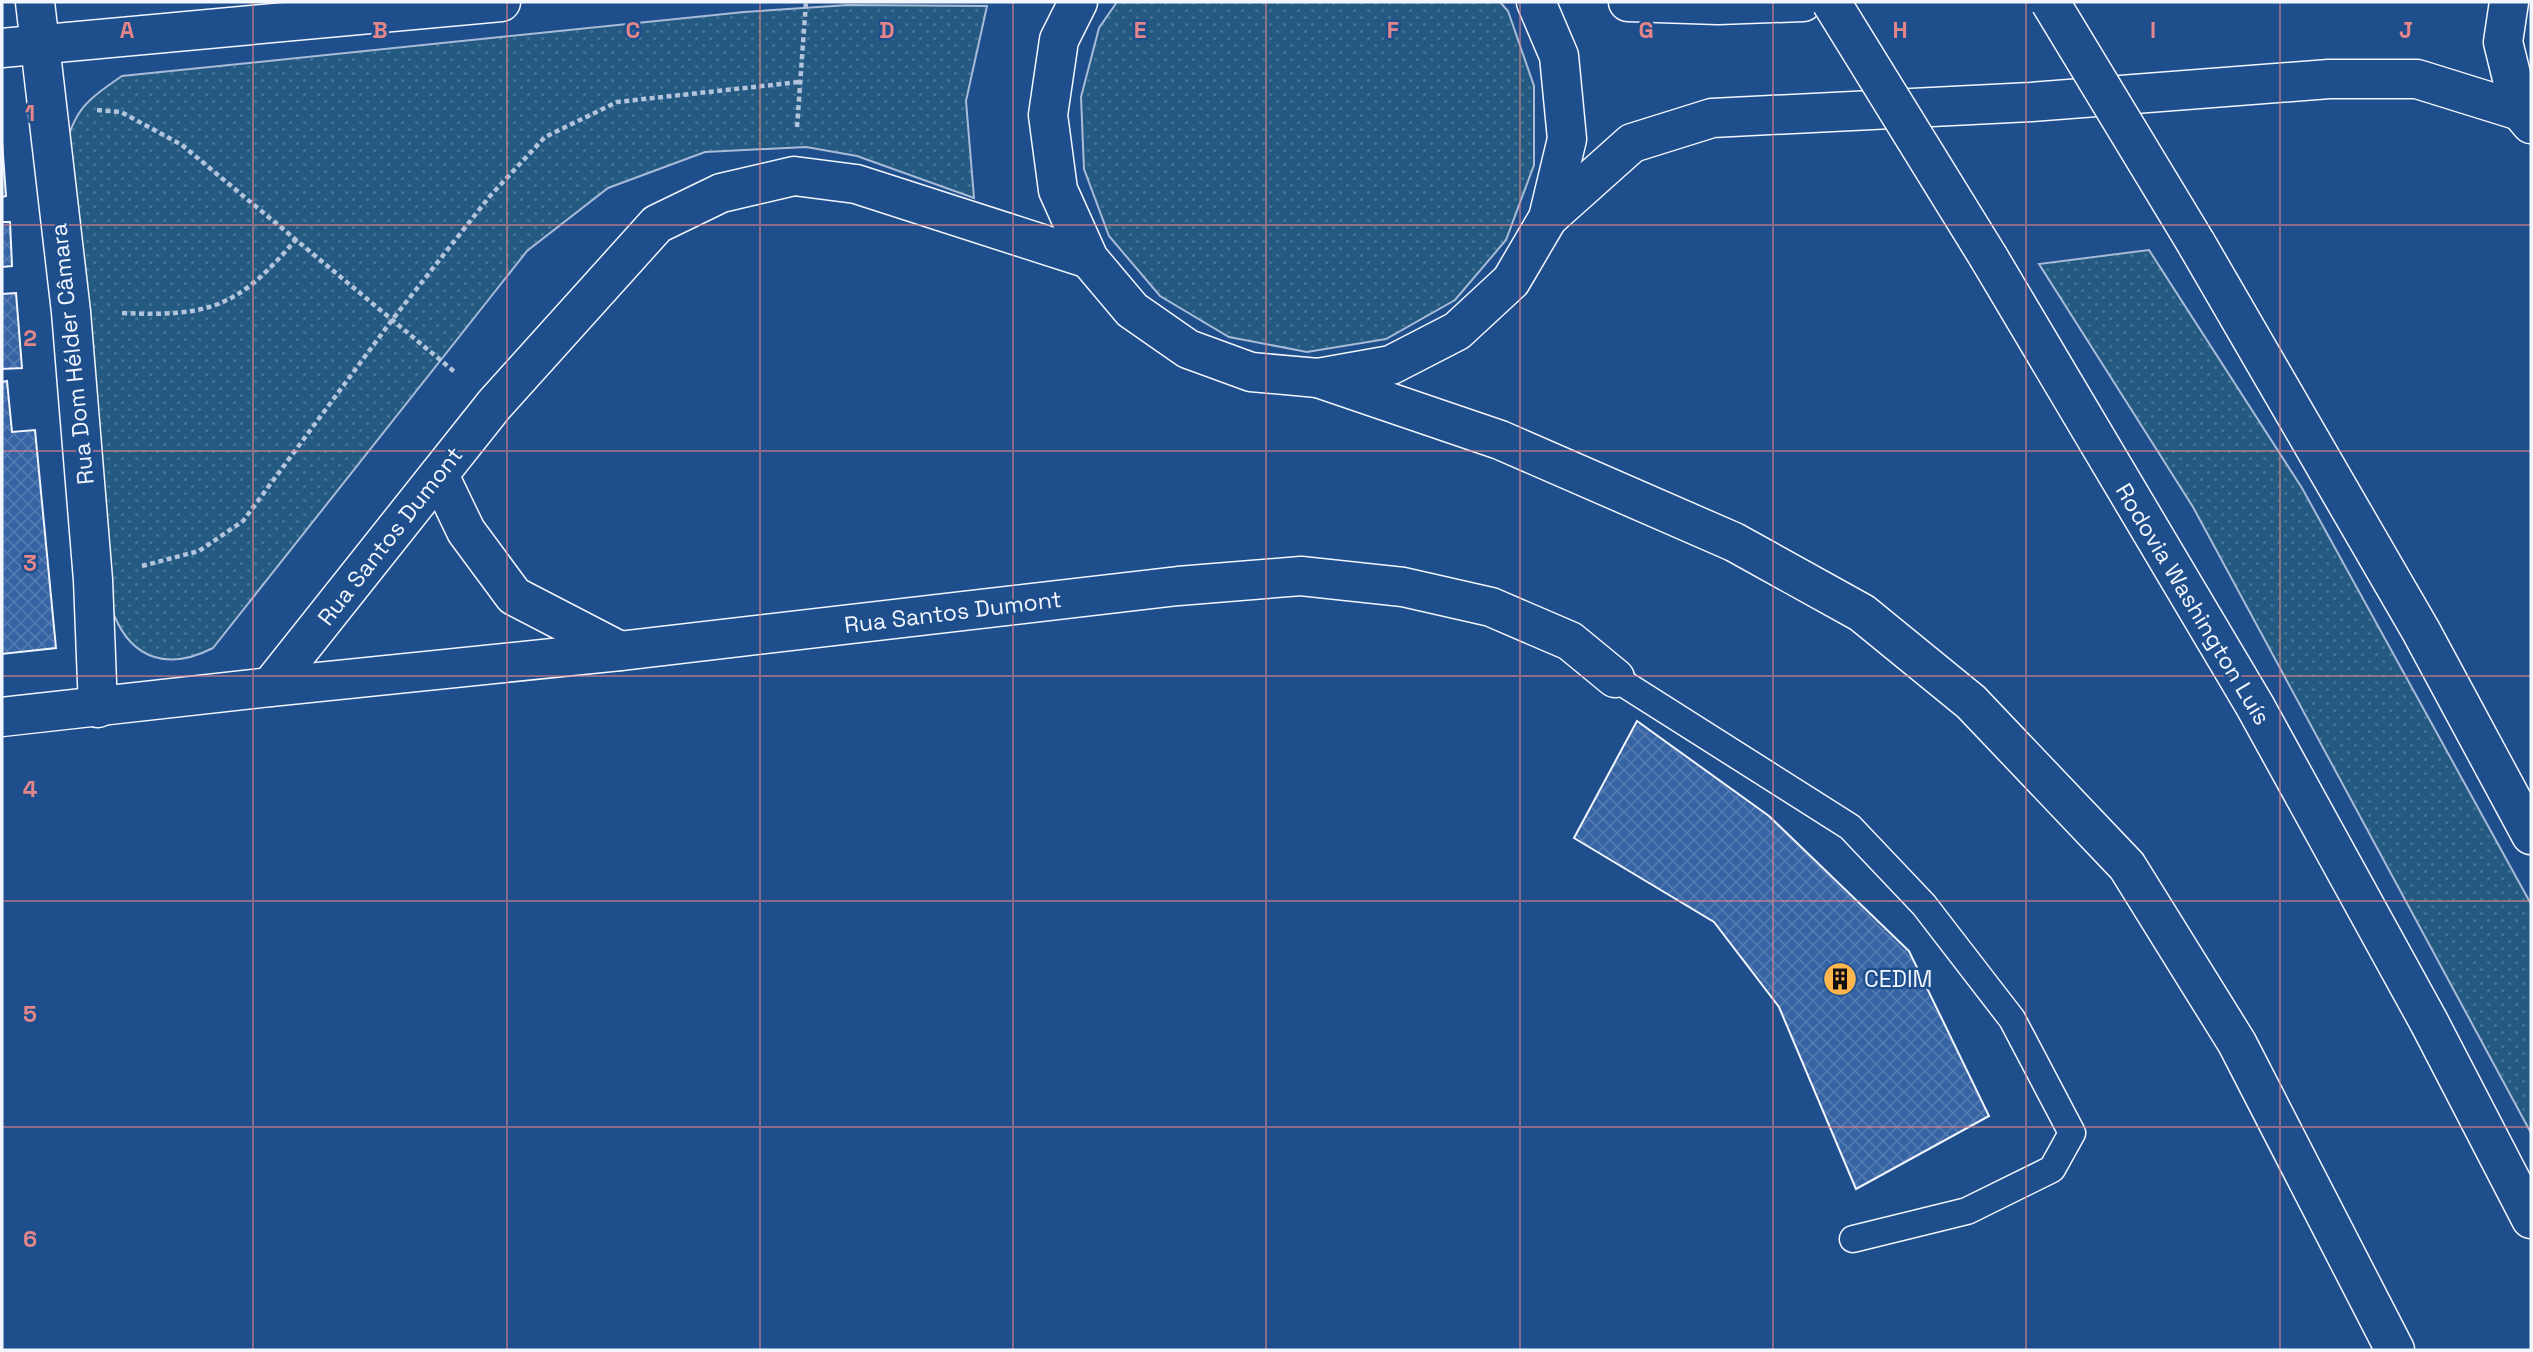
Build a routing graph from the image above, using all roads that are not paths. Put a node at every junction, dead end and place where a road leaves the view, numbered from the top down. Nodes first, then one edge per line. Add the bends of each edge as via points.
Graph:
1 (35, 2) edge
2 (501, 2) edge
3 (1078, 2) edge
4 (1536, 2) edge
5 (1628, 2) edge
6 (1803, 2) edge
7 (1831, 2) edge
8 (2050, 2) edge
9 (2508, 2) edge
10 (20, 45) edge
11 (2525, 117) edge
12 (1548, 218) junction
13 (1089, 259) junction
14 (1318, 378) junction
15 (439, 474) junction
16 (620, 651) junction
17 (1615, 678) joint
18 (271, 687) junction
19 (98, 708) junction
20 (2, 717) edge
21 (2531, 835) edge
22 (2531, 1220) edge
23 (1853, 1239) dead end
24 (2395, 1350) edge

1 - 10 main road, Rua Dom Hélder Câmara
2 - 10 main road
3 - 13 main road via 1059,40 1048,115 1058,190
4 - 12 main road via 1559,56 1567,139
5 - 6 main road
7 - 22 main road, Rodovia Washington Luís, bridge via 2255,706 2430,1024
8 - 21 main road, bridge via 2421,631
9 - 11 main road via 2503,42
10 - 19 main road, Rua Dom Hélder Câmara via 46,106 71,312 93,580
11 - 12 main road via 2417,79 2342,79 2031,102 1712,118 1632,143
12 - 14 main road via 1511,281 1457,331 1391,365
13 - 14 main road via 1132,310 1188,349 1251,372
13 - 15 main road, Rua Santos Dumont via 856,184 794,176 721,193 657,224 494,405
14 - 24 main road via 1500,440 1734,542 1862,613 1971,702 2127,866 2237,1043
15 - 16 main road via 466,531 514,596
15 - 18 main road, Rua Santos Dumont
16 - 17 main road, Rua Santos Dumont via 1178,586 1301,576 1403,587 1491,607 1570,641
16 - 18 main road, Rua Santos Dumont
17 - 23 lane via 1850,827 1924,905 2012,1019 2072,1133 2052,1169 1967,1211
18 - 19 main road, Rua Santos Dumont
19 - 20 main road, Rua Santos Dumont

